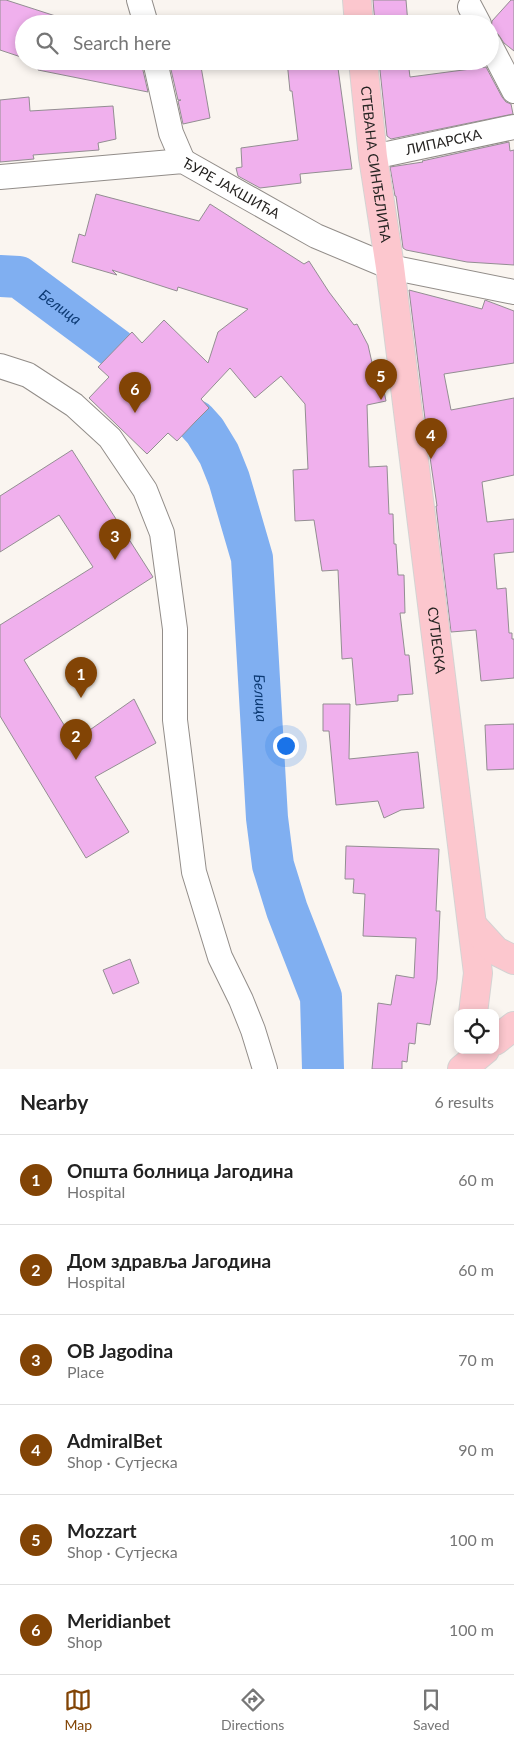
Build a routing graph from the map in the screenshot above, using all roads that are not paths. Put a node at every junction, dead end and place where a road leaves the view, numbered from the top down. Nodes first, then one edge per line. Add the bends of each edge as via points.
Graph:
1 (139, 0) edge
2 (356, 0) edge
3 (143, 15) edge
4 (358, 15) edge
5 (499, 62) edge
6 (157, 70) edge
7 (364, 70) edge
8 (514, 91) edge
9 (514, 127) edge
10 (373, 157) junction
11 (183, 162) junction
12 (0, 177) edge
13 (390, 267) junction
14 (514, 292) edge
15 (0, 366) edge
16 (472, 926) junction
17 (514, 960) edge
18 (474, 1009) edge
19 (514, 1026) edge
20 (499, 1039) edge
21 (459, 1054) edge
22 (479, 1054) edge
23 (265, 1069) edge
24 (453, 1069) edge
25 (462, 1069) edge

1 - 3 street
2 - 4 main road
5 - 8 street
6 - 11 street via 171,133
7 - 10 main road, СТЕВАНА СИНЂЕЛИЋА
9 - 10 street, ЛИПАРСКА
10 - 13 main road, СТЕВАНА СИНЂЕЛИЋА
11 - 12 street, ЂУРЕ ЈАКШИЋА
11 - 13 street, ЂУРЕ ЈАКШИЋА via 316,236
13 - 14 street, ЂУРЕ ЈАКШИЋА
13 - 16 main road, СУТЈЕСКА
15 - 23 street via 28,374 74,405 110,438 145,490 162,533 175,629 175,720 194,872 220,957 247,1015
16 - 17 main road via 496,951
16 - 18 main road, СУТЈЕСКА via 478,973
19 - 20 main road
21 - 24 main road
22 - 25 main road

